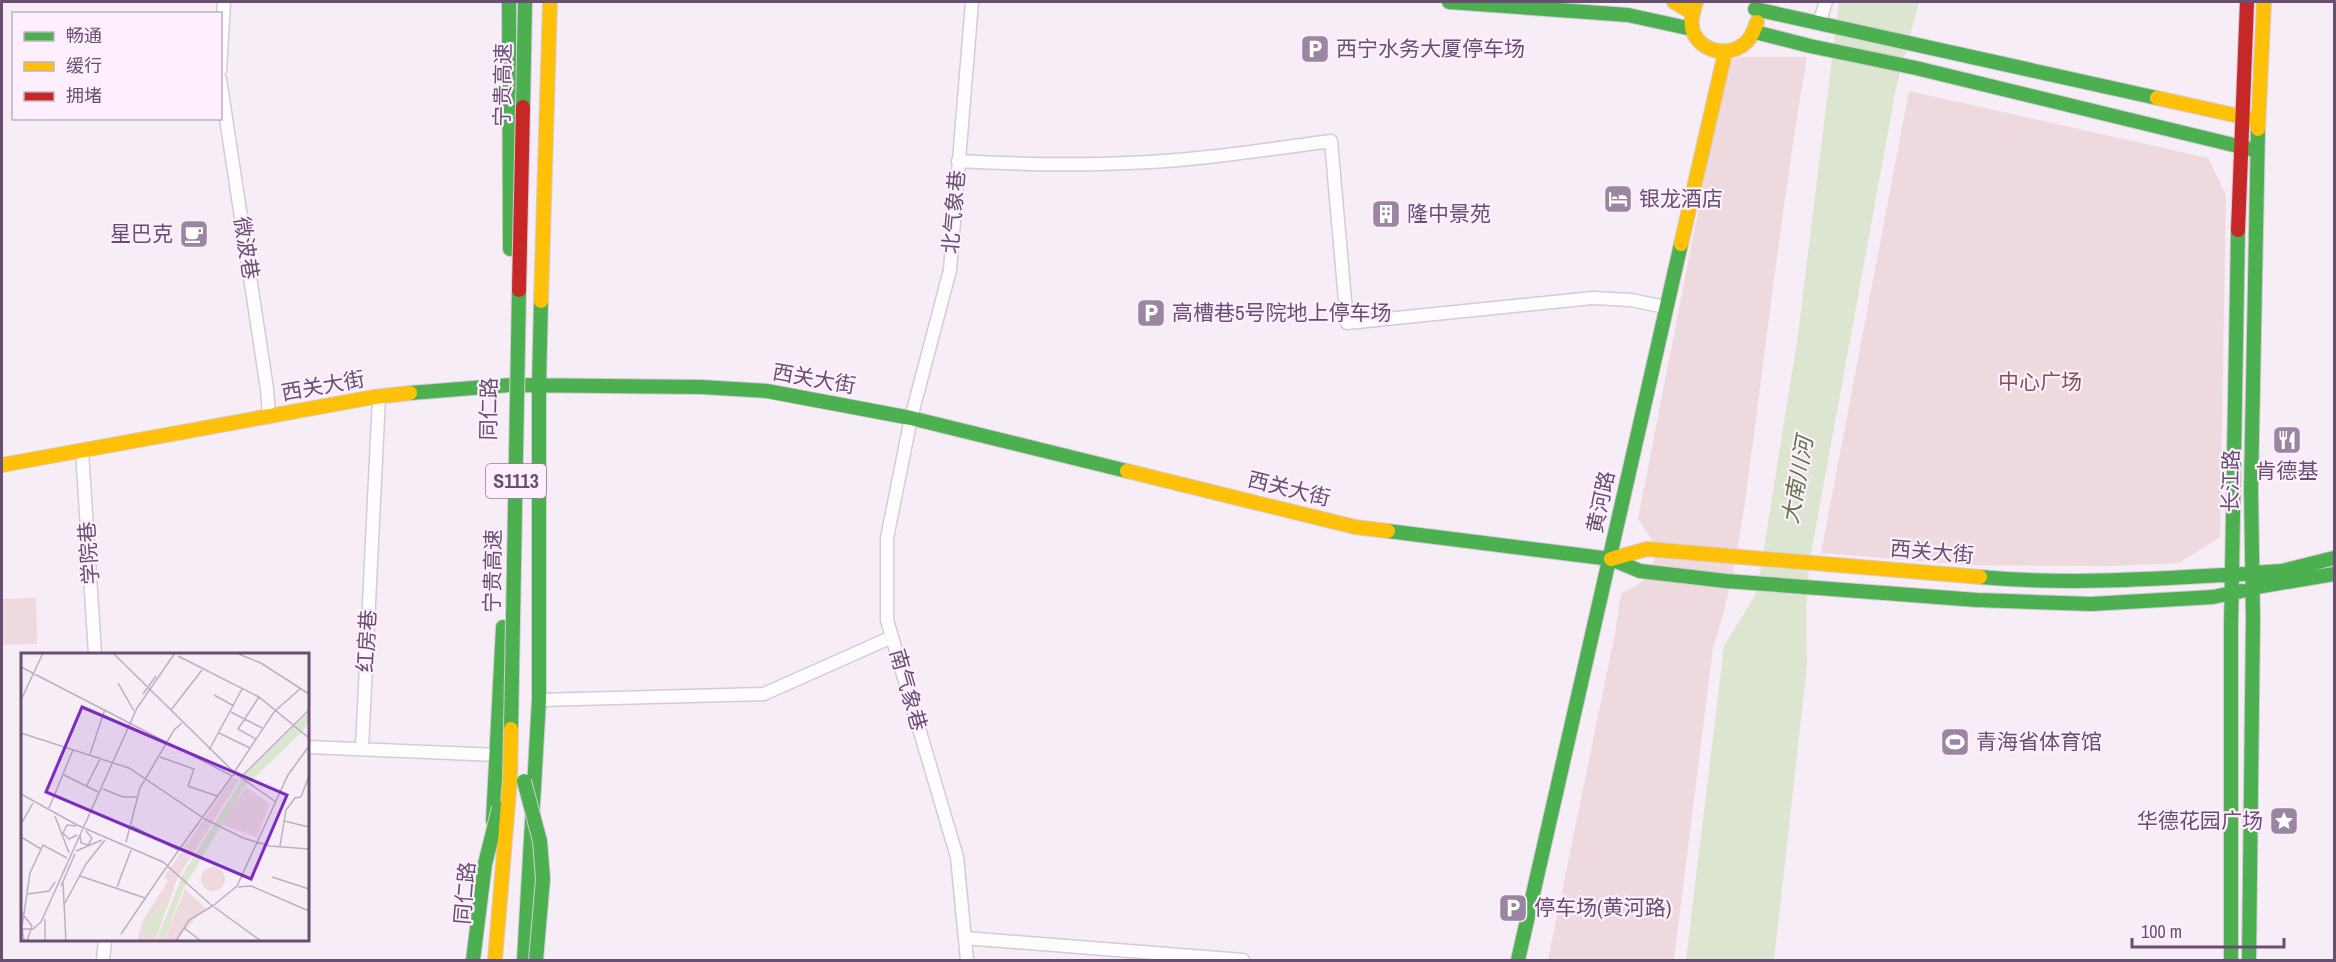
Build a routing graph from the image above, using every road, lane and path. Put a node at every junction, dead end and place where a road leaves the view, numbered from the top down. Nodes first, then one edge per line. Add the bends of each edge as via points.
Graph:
1 (224, 2) edge
2 (509, 2) edge
3 (525, 2) edge
4 (539, 2) edge
5 (550, 2) edge
6 (972, 2) edge
7 (1449, 2) edge
8 (1674, 2) edge
9 (1826, 2) edge
10 (2247, 2) edge
11 (2264, 2) edge
12 (1753, 5) edge
13 (1693, 7) edge
14 (1823, 23) junction
15 (1692, 29) junction
16 (1755, 32) junction
17 (222, 36) edge
18 (1725, 53) junction
19 (222, 92) edge
20 (2241, 117) junction
21 (2259, 121) junction
22 (2240, 146) junction
23 (2257, 150) junction
24 (958, 161) junction
25 (1665, 307) junction
26 (511, 385) junction
27 (539, 385) junction
28 (379, 397) junction
29 (268, 417) junction
30 (911, 418) junction
31 (82, 451) junction
32 (2, 465) edge
33 (1611, 558) junction
34 (2334, 558) edge
35 (2251, 573) junction
36 (2334, 574) edge
37 (2232, 577) junction
38 (2251, 588) junction
39 (2232, 593) junction
40 (892, 637) junction
41 (95, 653) edge
42 (539, 700) junction
43 (309, 747) edge
44 (362, 748) junction
45 (498, 755) junction
46 (517, 780) junction
47 (511, 938) dead end
48 (965, 938) junction
49 (105, 941) edge
50 (2251, 958) edge
51 (103, 960) edge
52 (473, 960) edge
53 (481, 960) edge
54 (495, 960) edge
55 (524, 960) edge
56 (536, 960) edge
57 (967, 960) edge
58 (1243, 960) edge
59 (1518, 960) edge
60 (2232, 960) edge

1 - 17 street
2 - 26 main road, 同仁路
3 - 46 main road, 宁贵高速 / S1113, bridge
4 - 46 main road, 宁贵高速 / S1113
5 - 27 main road
6 - 24 street, 北气象巷
7 - 15 main road via 1628,15
8 - 13 main road
9 - 14 street
10 - 20 main road, 长江路
11 - 21 main road, 长江路
12 - 14 main road
12 - 16 main road
13 - 15 main road
14 - 20 main road
15 - 18 main road via 1709,50
16 - 18 main road via 1741,48
16 - 22 main road
18 - 25 main road, 黄河路
19 - 29 street, 微波巷
20 - 21 main road
20 - 22 main road, 长江路
21 - 23 main road, 长江路
22 - 23 main road
22 - 37 main road, 长江路
23 - 35 main road, 长江路
24 - 25 street via 1128,163 1331,141 1347,323 1593,298
24 - 30 street, 北气象巷 via 950,270
25 - 33 main road, 黄河路
26 - 27 main road, 西关大街
26 - 28 main road, 西关大街
26 - 45 main road, 同仁路
27 - 30 main road, 西关大街 via 767,392
27 - 42 main road
28 - 29 main road, 西关大街
28 - 44 street, 红房巷
29 - 31 main road, 西关大街
30 - 33 main road, 西关大街 via 1356,527
30 - 40 street, 南气象巷 via 887,538 887,620
31 - 32 main road, 西关大街
31 - 41 street, 学院巷
33 - 37 main road, 西关大街 via 1647,549 2022,581
33 - 39 main road, 西关大街 via 1640,571 1977,600 2091,604
33 - 59 main road, 黄河路
34 - 35 main road, 西关大街 via 2282,571
35 - 37 main road, 西关大街
35 - 38 main road, 长江路
36 - 38 main road, 西关大街
37 - 39 main road, 长江路
38 - 39 main road, 西关大街
38 - 50 main road, 长江路
39 - 60 main road, 长江路
40 - 42 street via 764,694
40 - 48 street, 南气象巷 via 957,857
42 - 55 main road
43 - 44 street
44 - 45 street
45 - 53 main road, 同仁路
46 - 47 main road, 宁贵高速 / S1113
46 - 52 main road, bridge via 490,835 480,880
46 - 54 main road, 宁贵高速 / S1113, bridge
46 - 56 main road, bridge via 540,841 543,879
48 - 57 street, 南气象巷
48 - 58 street
49 - 51 street

